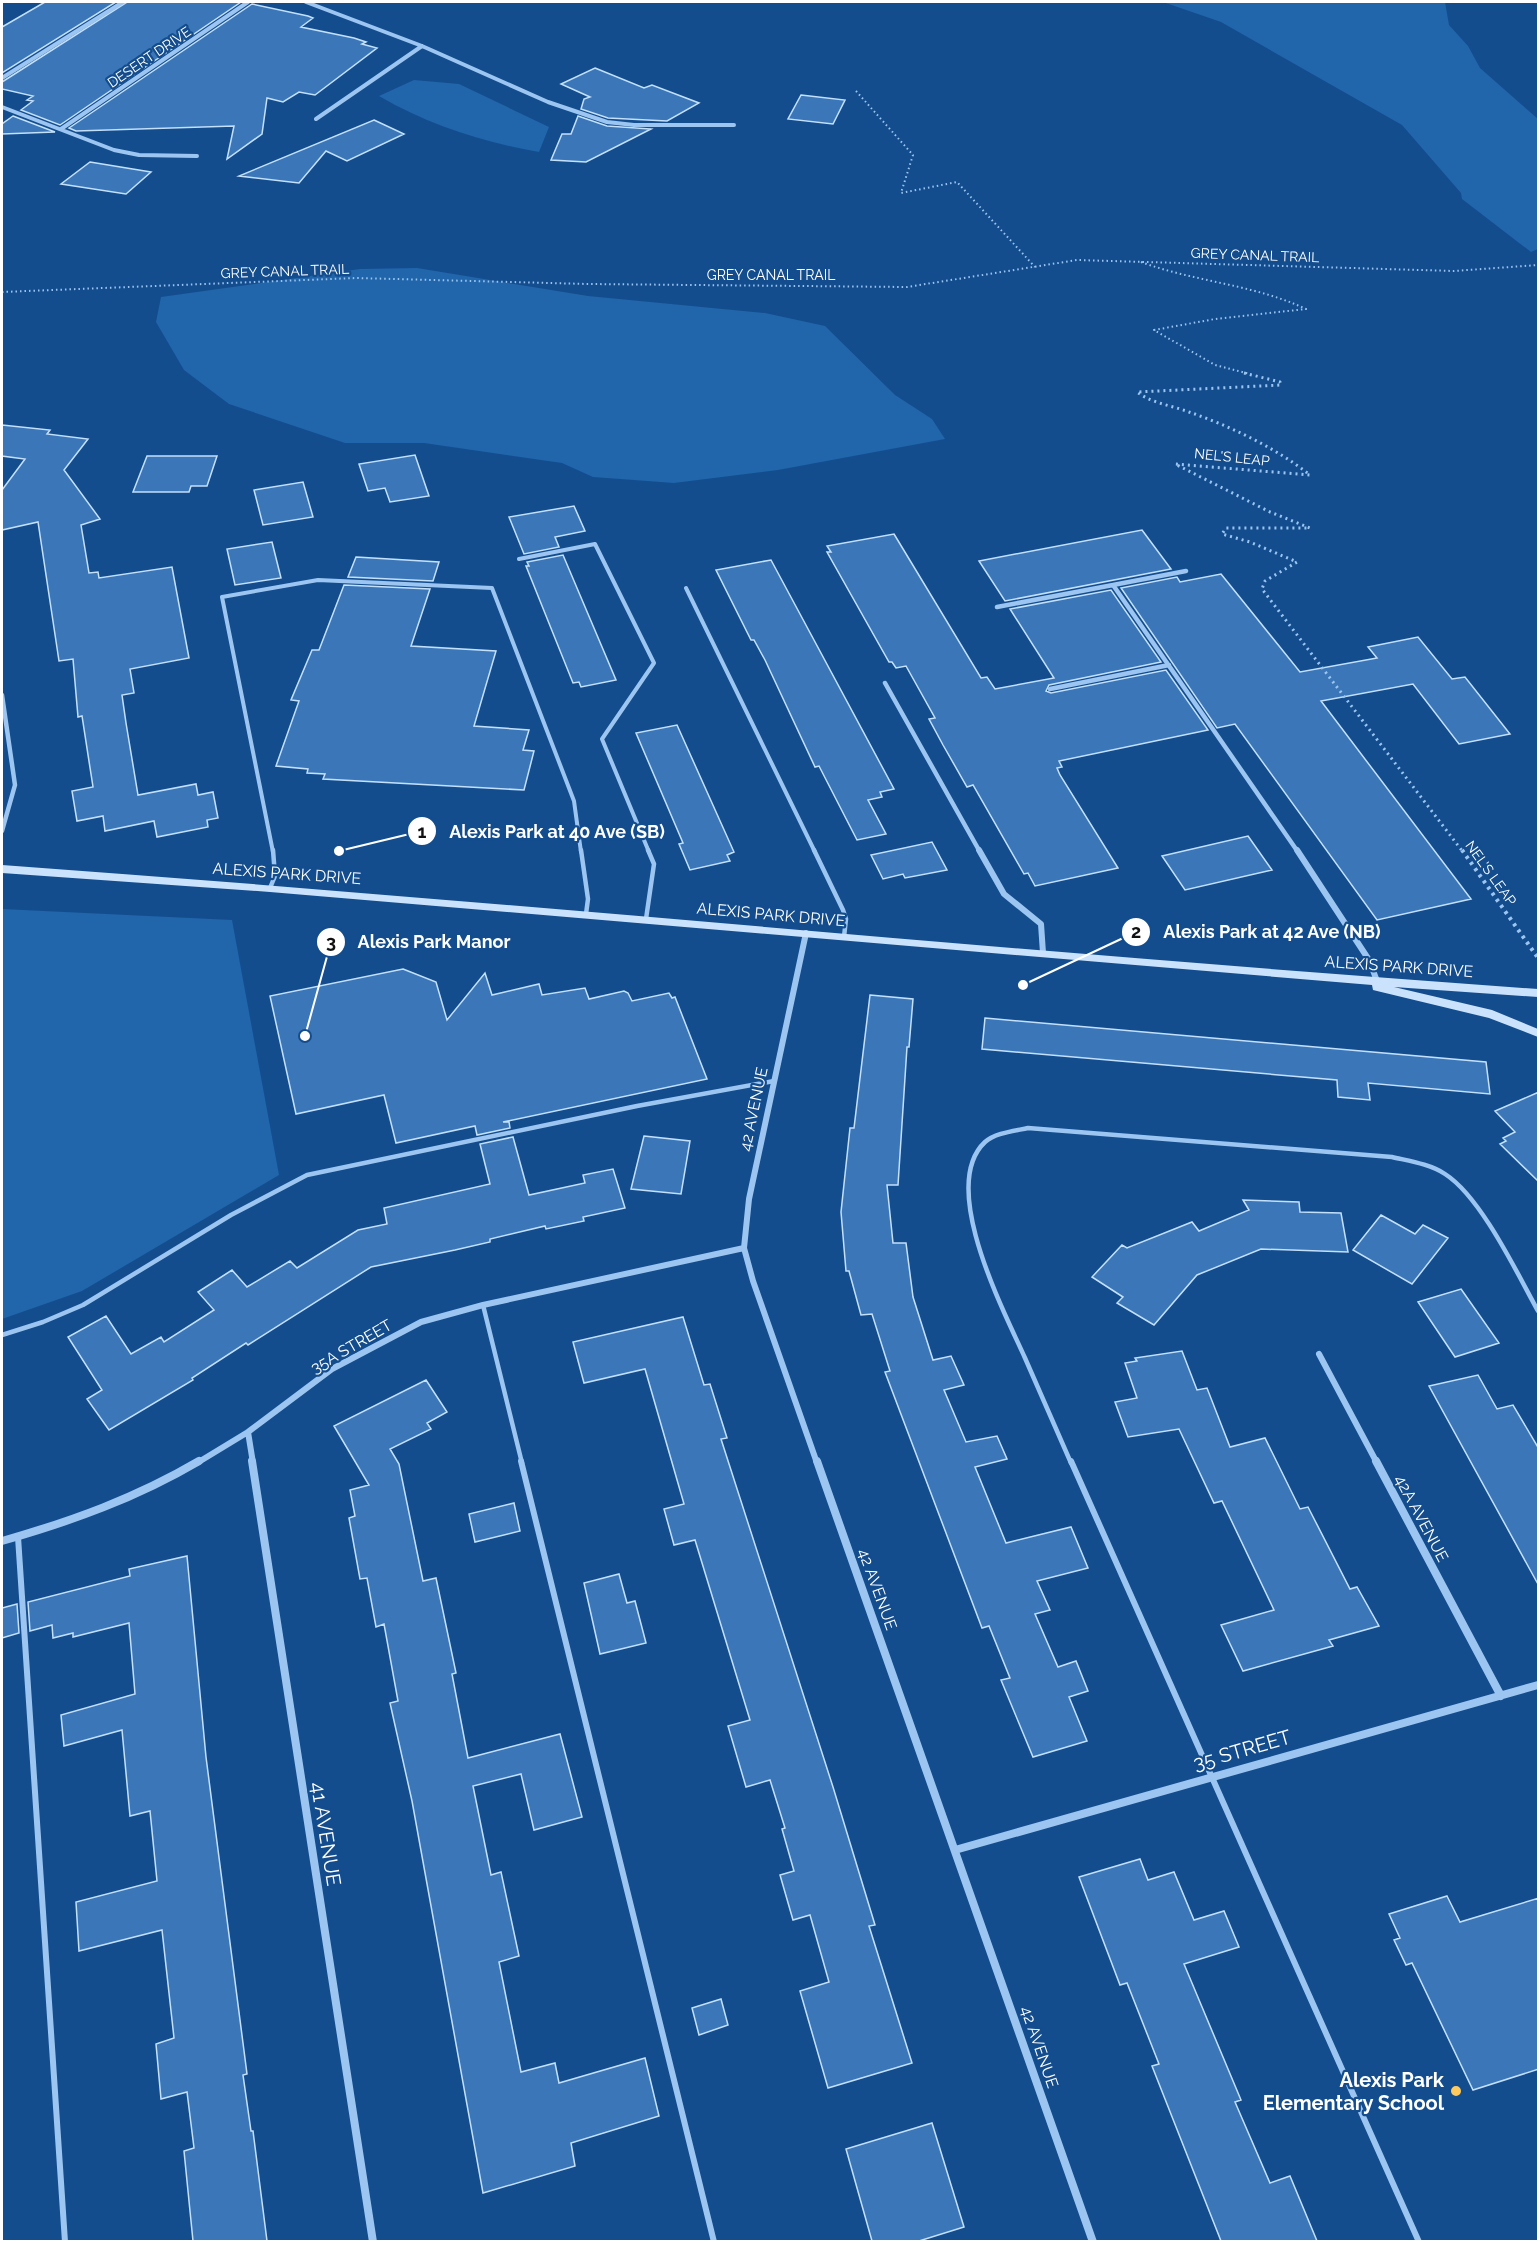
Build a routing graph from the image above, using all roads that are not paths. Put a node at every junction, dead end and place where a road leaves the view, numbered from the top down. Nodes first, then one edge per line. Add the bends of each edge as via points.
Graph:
1 (123, 2) edge
2 (248, 2) edge
3 (306, 2) edge
4 (422, 46) junction
5 (2, 78) edge
6 (2, 107) edge
7 (316, 119) dead end
8 (734, 125) dead end
9 (61, 129) junction
10 (197, 156) dead end
11 (519, 559) dead end
12 (1186, 571) dead end
13 (1113, 585) junction
14 (686, 588) dead end
15 (997, 607) dead end
16 (1169, 665) junction
17 (885, 683) dead end
18 (1050, 689) dead end
19 (2, 695) edge
20 (2, 831) edge
21 (2, 869) edge
22 (270, 888) junction
23 (585, 914) junction
24 (645, 919) junction
25 (806, 933) junction
26 (844, 937) junction
27 (1043, 954) junction
28 (1338, 978) junction
29 (1377, 981) junction
30 (1539, 993) edge
31 (1539, 1033) edge
32 (774, 1082) junction
33 (744, 1248) junction
34 (483, 1305) junction
35 (1539, 1311) edge
36 (2, 1335) edge
37 (1319, 1354) dead end
38 (248, 1432) junction
39 (18, 1537) junction
40 (2, 1541) edge
41 (1539, 1685) edge
42 (1501, 1696) junction
43 (1211, 1776) junction
44 (955, 1850) junction
45 (65, 2241) edge
46 (372, 2241) edge
47 (714, 2241) edge
48 (1093, 2241) edge
49 (1419, 2241) edge

1 - 5 street
2 - 9 street, DESERT DRIVE
3 - 4 street
4 - 7 street
4 - 8 street via 548,102 607,122
6 - 9 street
9 - 10 street via 114,150 139,155
11 - 24 lane via 595,544 654,663 602,739 654,864
12 - 13 street
13 - 15 street
13 - 16 street
14 - 26 lane via 843,910
16 - 18 street
16 - 29 street via 1294,846 1369,960
17 - 27 street via 1004,894 1041,924
19 - 20 street via 15,785
21 - 22 street, ALEXIS PARK DRIVE
22 - 23 street, ALEXIS PARK DRIVE
22 - 23 lane via 275,876 273,848 222,597 318,580 492,588 574,801 588,899
23 - 24 street, ALEXIS PARK DRIVE
24 - 25 street, ALEXIS PARK DRIVE
25 - 26 street, ALEXIS PARK DRIVE
25 - 32 street, 42 AVENUE
26 - 27 street, ALEXIS PARK DRIVE
27 - 28 street, ALEXIS PARK DRIVE
28 - 29 street, ALEXIS PARK DRIVE
28 - 31 street via 1492,1014
29 - 30 street, ALEXIS PARK DRIVE
32 - 33 street, 42 AVENUE via 749,1199
32 - 36 lane via 637,1106 307,1175 276,1189 103,1295
33 - 34 street, 35A STREET
33 - 44 street, 42 AVENUE
34 - 38 street, 35A STREET via 421,1322 332,1369
34 - 47 lane
35 - 43 lane via 1465,1192 1446,1174 1421,1164 1392,1157 1028,1128 986,1141 975,1154 970,1202 977,1243 994,1289
37 - 42 street, 42A AVENUE
38 - 39 street, 35A STREET via 169,1479 115,1505
38 - 46 street, 41 AVENUE
39 - 40 street, 35A STREET
39 - 45 lane
41 - 42 street, 35 STREET
42 - 43 street, 35 STREET
43 - 44 street, 35 STREET
43 - 49 lane
44 - 48 street, 42 AVENUE

